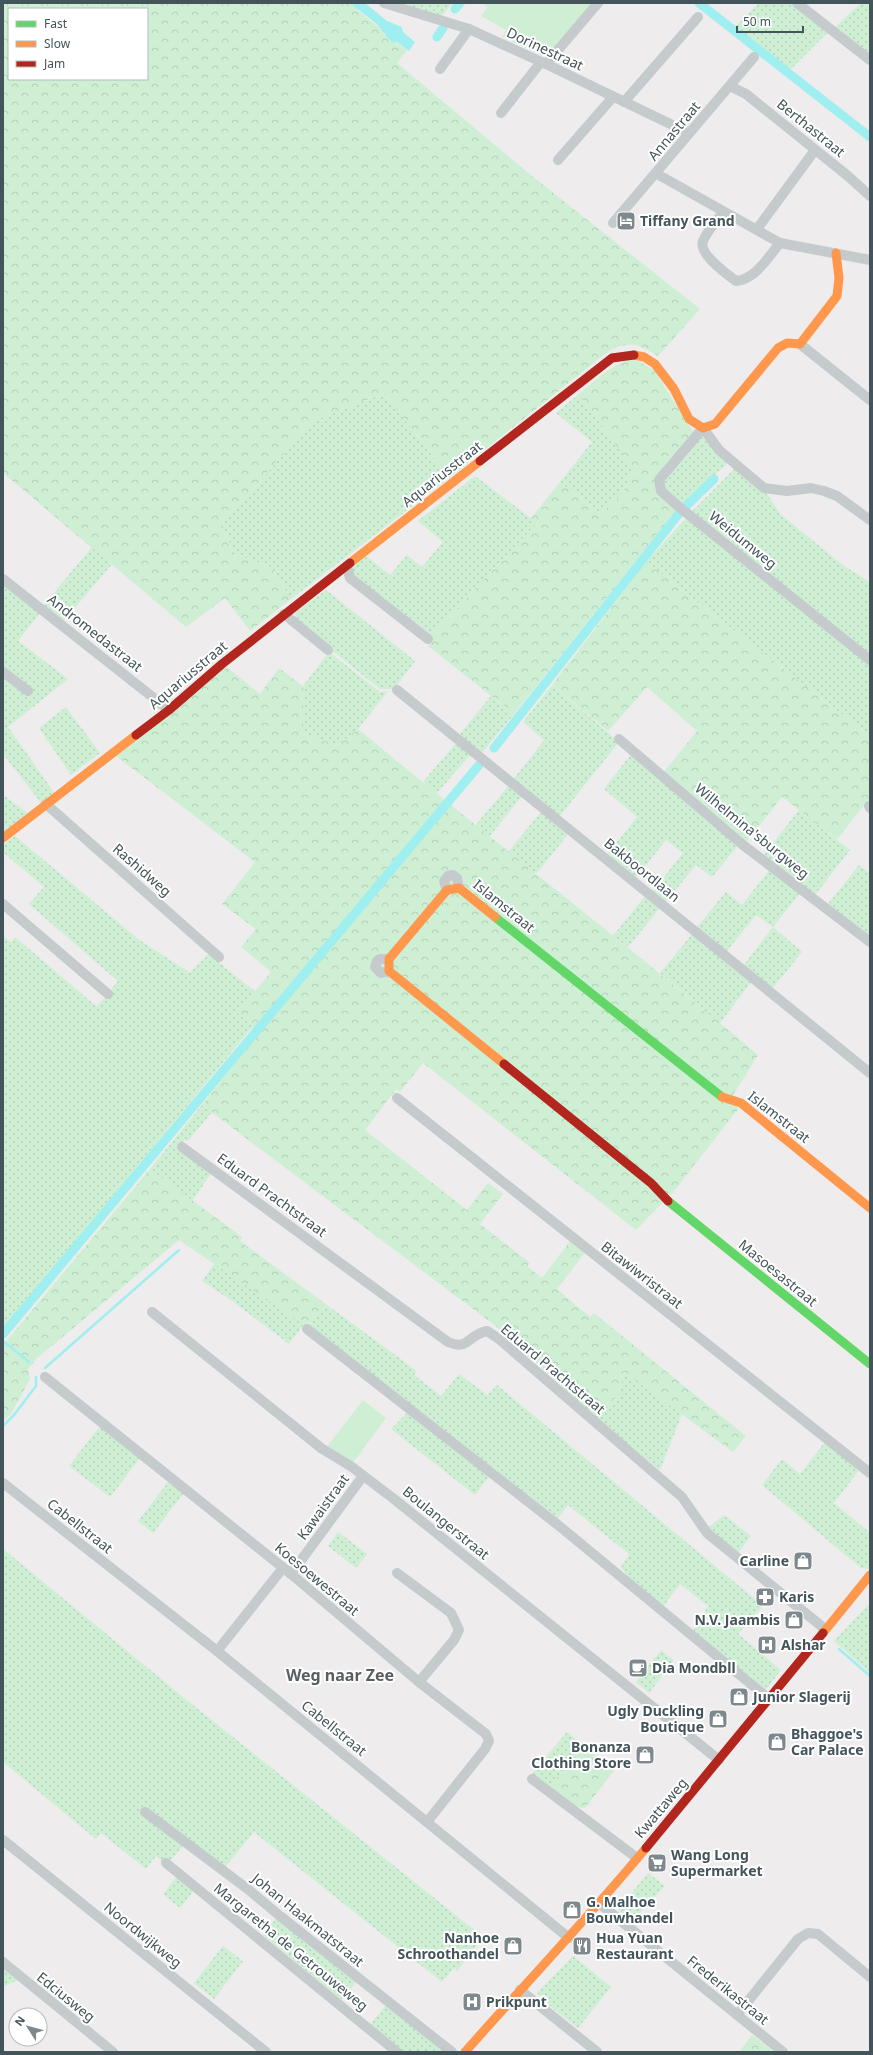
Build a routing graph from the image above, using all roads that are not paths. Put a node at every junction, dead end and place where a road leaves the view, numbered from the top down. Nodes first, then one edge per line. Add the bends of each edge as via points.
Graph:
1 (384, 3) edge
2 (598, 3) edge
3 (797, 3) edge
4 (398, 5) edge
5 (698, 17) dead end
6 (469, 30) junction
7 (754, 57) dead end
8 (870, 60) edge
9 (543, 63) junction
10 (440, 69) dead end
11 (730, 86) junction
12 (613, 97) junction
13 (624, 102) junction
14 (501, 113) dead end
15 (689, 133) junction
16 (815, 150) junction
17 (558, 160) dead end
18 (657, 174) junction
19 (870, 196) edge
20 (723, 212) junction
21 (613, 223) dead end
22 (757, 229) junction
23 (780, 243) junction
24 (836, 253) junction
25 (870, 260) edge
26 (800, 344) junction
27 (870, 400) edge
28 (704, 428) junction
29 (870, 520) edge
30 (347, 566) junction
31 (3, 579) edge
32 (284, 614) junction
33 (428, 639) dead end
34 (328, 650) dead end
35 (870, 660) edge
36 (3, 672) edge
37 (397, 690) dead end
38 (28, 691) dead end
39 (169, 710) junction
40 (619, 739) dead end
41 (46, 804) junction
42 (3, 838) edge
43 (459, 888) joint
44 (447, 890) joint
45 (3, 904) edge
46 (870, 942) edge
47 (219, 957) dead end
48 (390, 960) joint
49 (389, 970) joint
50 (108, 994) dead end
51 (870, 1073) edge
52 (397, 1098) dead end
53 (182, 1147) dead end
54 (870, 1208) edge
55 (152, 1312) dead end
56 (306, 1329) dead end
57 (870, 1364) edge
58 (45, 1377) dead end
59 (870, 1473) edge
60 (363, 1476) junction
61 (3, 1483) edge
62 (287, 1571) junction
63 (397, 1573) dead end
64 (870, 1575) edge
65 (825, 1629) junction
66 (217, 1651) junction
67 (419, 1682) junction
68 (769, 1699) junction
69 (719, 1760) junction
70 (532, 1779) dead end
71 (145, 1812) dead end
72 (427, 1822) junction
73 (3, 1840) edge
74 (637, 1858) junction
75 (166, 1863) dead end
76 (600, 1904) junction
77 (569, 1938) junction
78 (3, 1962) edge
79 (870, 1977) edge
80 (520, 1990) junction
81 (737, 2016) junction
82 (113, 2052) edge
83 (266, 2052) edge
84 (397, 2052) edge
85 (452, 2052) edge
86 (465, 2052) edge
87 (597, 2052) edge
88 (783, 2052) edge

1 - 4 street, Dorinestraat
2 - 9 street
3 - 8 street
4 - 6 street, Dorinestraat
5 - 13 street
6 - 9 street, Dorinestraat
6 - 10 street
7 - 11 street, Annastraat
9 - 12 street, Dorinestraat
9 - 14 street
11 - 15 street, Annastraat
11 - 16 street, Berthastraat via 746,94
12 - 13 street, Dorinestraat
12 - 17 street
13 - 15 street, Dorinestraat
15 - 18 street, Annastraat
16 - 19 street, Berthastraat
16 - 22 street
18 - 20 street
18 - 21 street, Annastraat
20 - 22 street
20 - 23 street via 702,242 703,249 707,257 736,281 752,276
22 - 23 street
23 - 24 street
24 - 25 street
24 - 26 street via 838,294
26 - 27 street
26 - 28 street via 787,343 778,348 721,418 715,424
28 - 29 street via 719,450 764,488 787,491 811,488 824,491 837,496
28 - 30 street, Aquariusstraat via 689,419 674,389 655,364 644,357 632,355 612,358
28 - 35 street, Weidumweg via 659,480 661,491
30 - 32 street, Aquariusstraat
30 - 33 street via 350,578
31 - 39 street, Andromedastraat
32 - 34 street
32 - 39 street, Aquariusstraat
36 - 38 street
37 - 51 street, Bakboordlaan
39 - 41 street, Aquariusstraat
40 - 46 street, Wilhelmina'sburgweg via 743,844
41 - 42 street, Aquariusstraat
41 - 47 street, Rashidweg
43 - 44 street via 457,878 453,875 448,876 444,882
43 - 54 street, Islamstraat via 692,1075 724,1098 742,1103
44 - 48 street
45 - 50 street
48 - 49 street via 380,959 375,968 380,973
49 - 57 street, Masoesastraat via 651,1183 670,1203
52 - 59 street, Bitawiwristraat
53 - 65 street, Eduard Prachtstraat via 448,1342 457,1346 464,1344 477,1333 487,1331 499,1339 682,1497 707,1533
55 - 60 street, Boulangerstraat via 321,1448
56 - 68 street via 558,1525
58 - 62 street, Koesoewestraat
60 - 62 street, Kawaistraat
60 - 69 street, Boulangerstraat
61 - 66 street, Cabellstraat
62 - 66 street, Kawaistraat
62 - 67 street, Koesoewestraat
63 - 67 street via 450,1613 459,1630 454,1640
64 - 65 street, Kwattaweg
65 - 68 street, Kwattaweg
66 - 72 street, Cabellstraat
67 - 72 street, Koesoewestraat via 486,1734 489,1741
68 - 69 street, Kwattaweg
69 - 74 street, Kwattaweg
70 - 74 street
71 - 85 street, Johan Haakmatstraat via 250,1890
72 - 77 street, Cabellstraat
73 - 83 street, Noordwijkweg
74 - 76 street, Kwattaweg
75 - 84 street, Margaretha de Getrouweweg
76 - 77 street, Kwattaweg
76 - 81 street, Frederikastraat
77 - 80 street, Kwattaweg
78 - 82 street, Edciusweg
79 - 81 street via 818,1934 808,1933 798,1939
80 - 86 street, Kwattaweg
80 - 87 street
81 - 88 street, Frederikastraat

